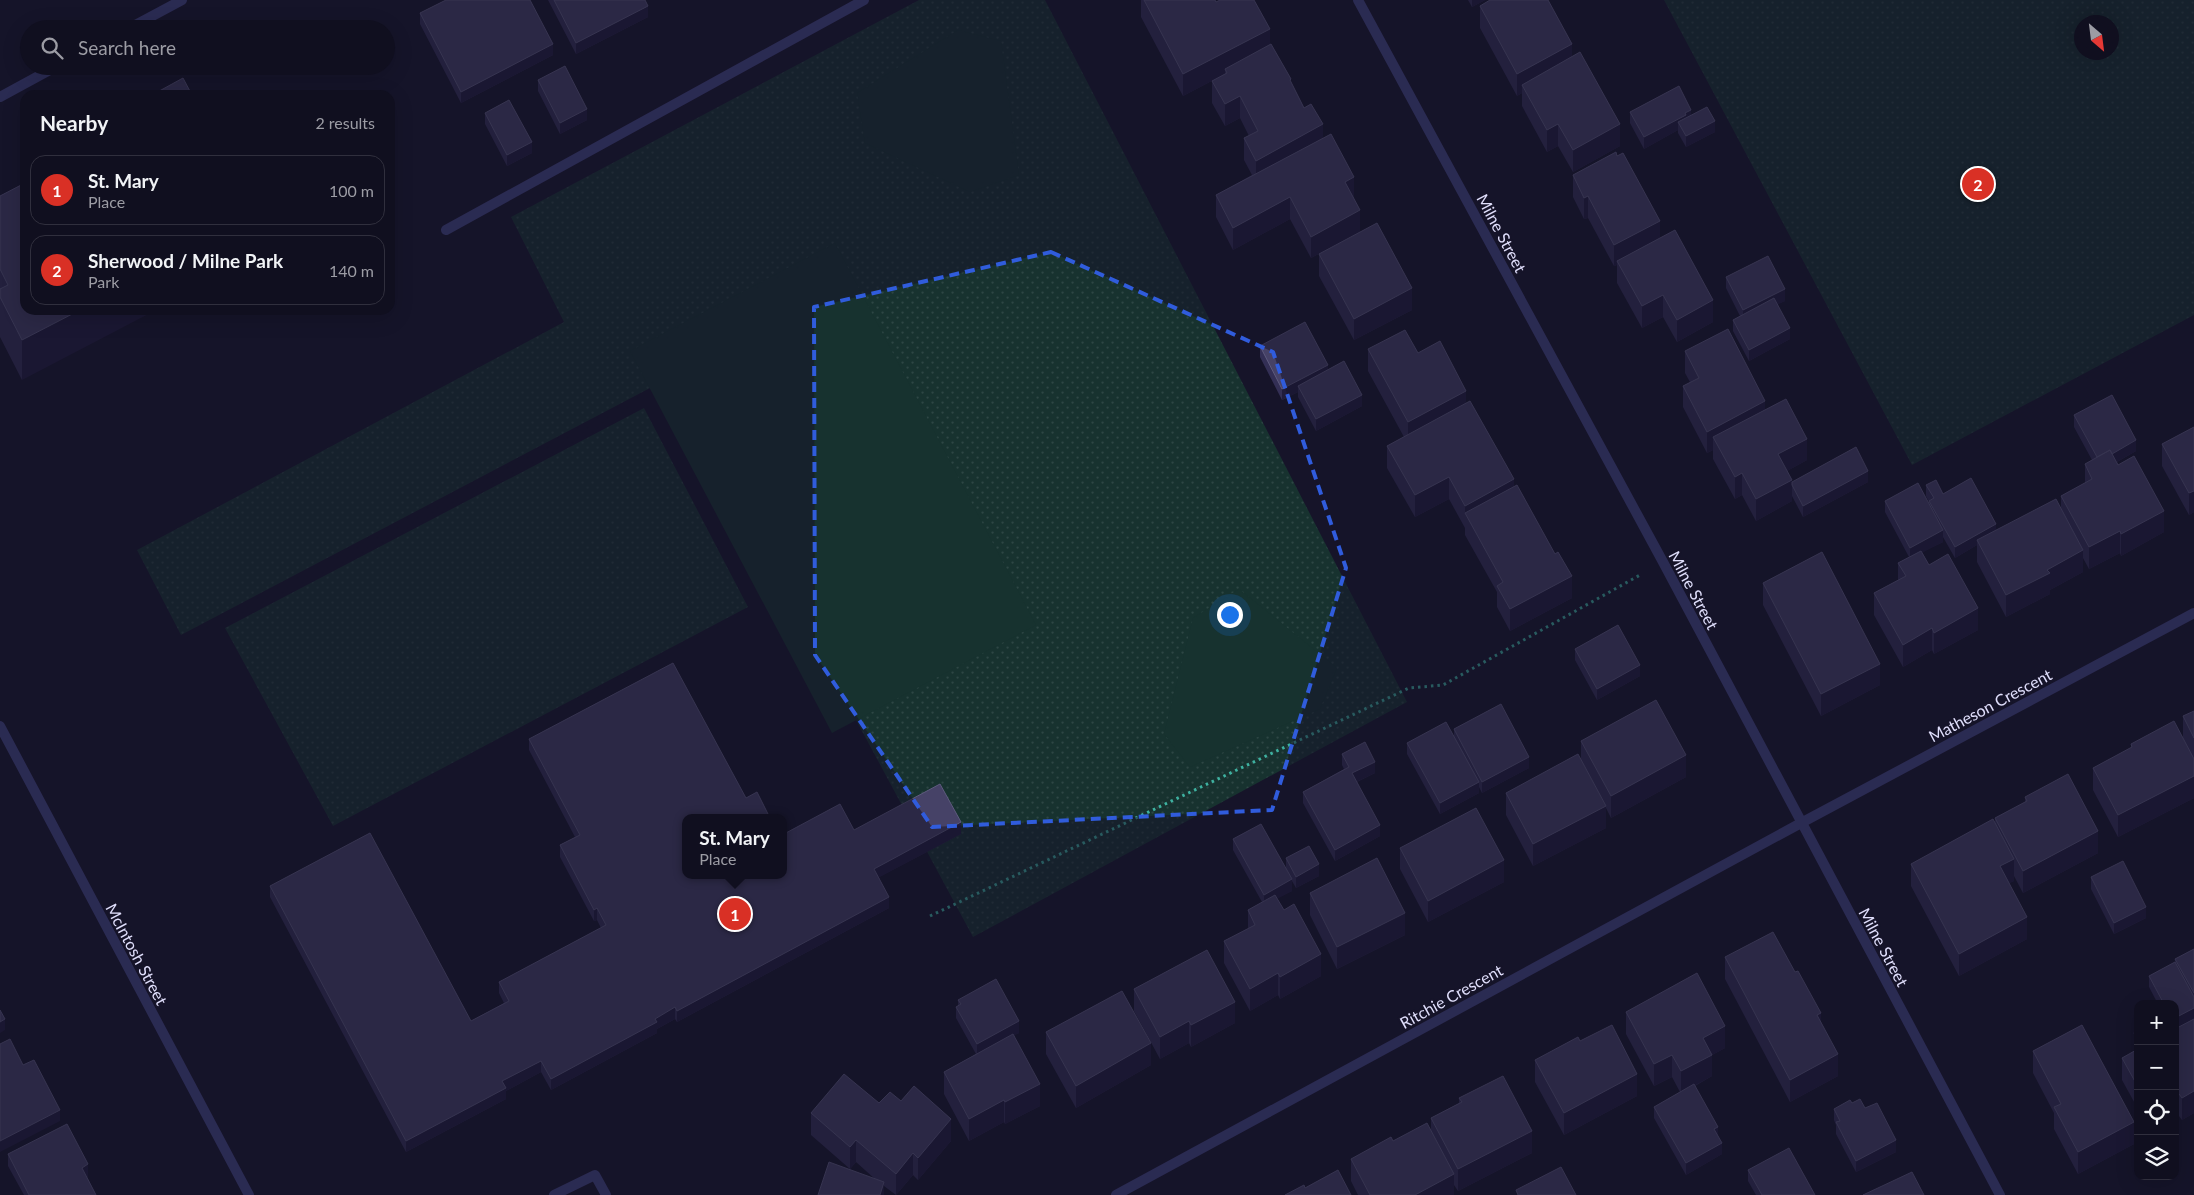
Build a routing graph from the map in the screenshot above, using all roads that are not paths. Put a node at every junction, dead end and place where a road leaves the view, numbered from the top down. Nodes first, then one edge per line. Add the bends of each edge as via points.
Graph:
1 (182, 0) edge
2 (864, 0) edge
3 (1358, 0) edge
4 (145, 20) edge
5 (40, 75) edge
6 (0, 97) edge
7 (446, 230) dead end
8 (2194, 613) edge
9 (0, 726) edge
10 (1800, 823) junction
11 (249, 1195) edge
12 (554, 1195) edge
13 (606, 1195) edge
14 (1116, 1195) edge
15 (2000, 1195) edge

1 - 4 street
2 - 7 street
3 - 10 street, Milne Street
5 - 6 street
8 - 10 street, Matheson Crescent
9 - 11 street, McIntosh Street
10 - 14 street, Ritchie Crescent
10 - 15 street, Milne Street
12 - 13 street via 595,1175

